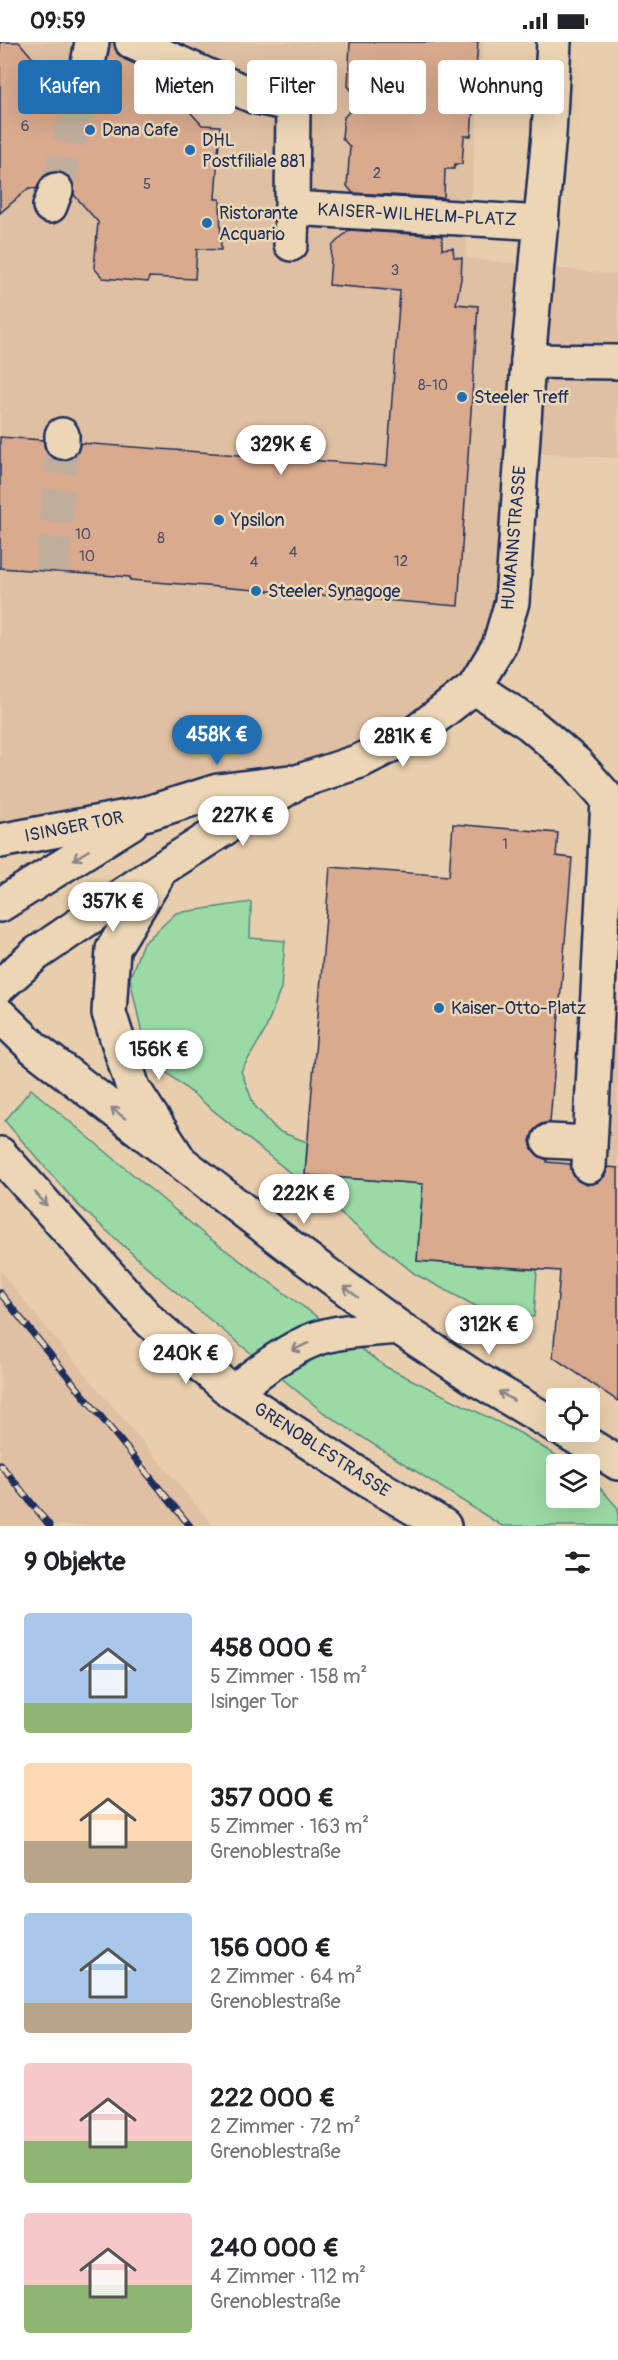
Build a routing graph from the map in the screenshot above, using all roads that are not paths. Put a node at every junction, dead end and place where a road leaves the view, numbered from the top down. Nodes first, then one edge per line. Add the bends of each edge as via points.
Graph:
1 (92, 42) edge
2 (132, 42) edge
3 (554, 42) edge
4 (89, 60) tunnel mouth
5 (292, 208) junction
6 (542, 223) junction
7 (291, 244) dead end
8 (528, 361) junction
9 (618, 362) edge
10 (474, 687) junction
11 (297, 782) junction
12 (613, 799) edge
13 (148, 813) junction
14 (0, 841) edge
15 (161, 870) junction
16 (0, 904) edge
17 (0, 986) edge
18 (0, 1014) edge
19 (549, 1141) dead end
20 (0, 1154) edge
21 (180, 1162) junction
22 (398, 1327) junction
23 (232, 1392) junction
24 (546, 1420) edge
25 (584, 1442) edge
26 (618, 1463) edge
27 (444, 1526) edge

1 - 4 street
2 - 5 street, KAISER-WILHELM-PLATZ via 253,96 293,105
3 - 6 street, HUMANNSTRASSE
5 - 6 street, KAISER-WILHELM-PLATZ
5 - 7 street, KAISER-WILHELM-PLATZ
6 - 8 street, HUMANNSTRASSE
8 - 9 street
8 - 10 street, HUMANNSTRASSE via 512,602 499,646
10 - 11 street, ISINGER TOR via 415,733 360,761
10 - 12 street via 530,724
11 - 13 street, ISINGER TOR via 218,791
11 - 15 street, ISINGER TOR
12 - 19 street via 589,1155
13 - 14 street, ISINGER TOR
13 -> 16 street, ISINGER TOR
15 - 17 street, ISINGER TOR via 36,954
15 - 21 street via 113,949 109,1013 133,1088
21 -> 18 street via 34,1048
20 -> 23 street, GRENOBLESTRASSE via 150,1321
22 -> 21 street
22 -> 23 street, GRENOBLESTRASSE via 315,1339
24 -> 22 street
23 - 27 street, GRENOBLESTRASSE
25 - 26 street

